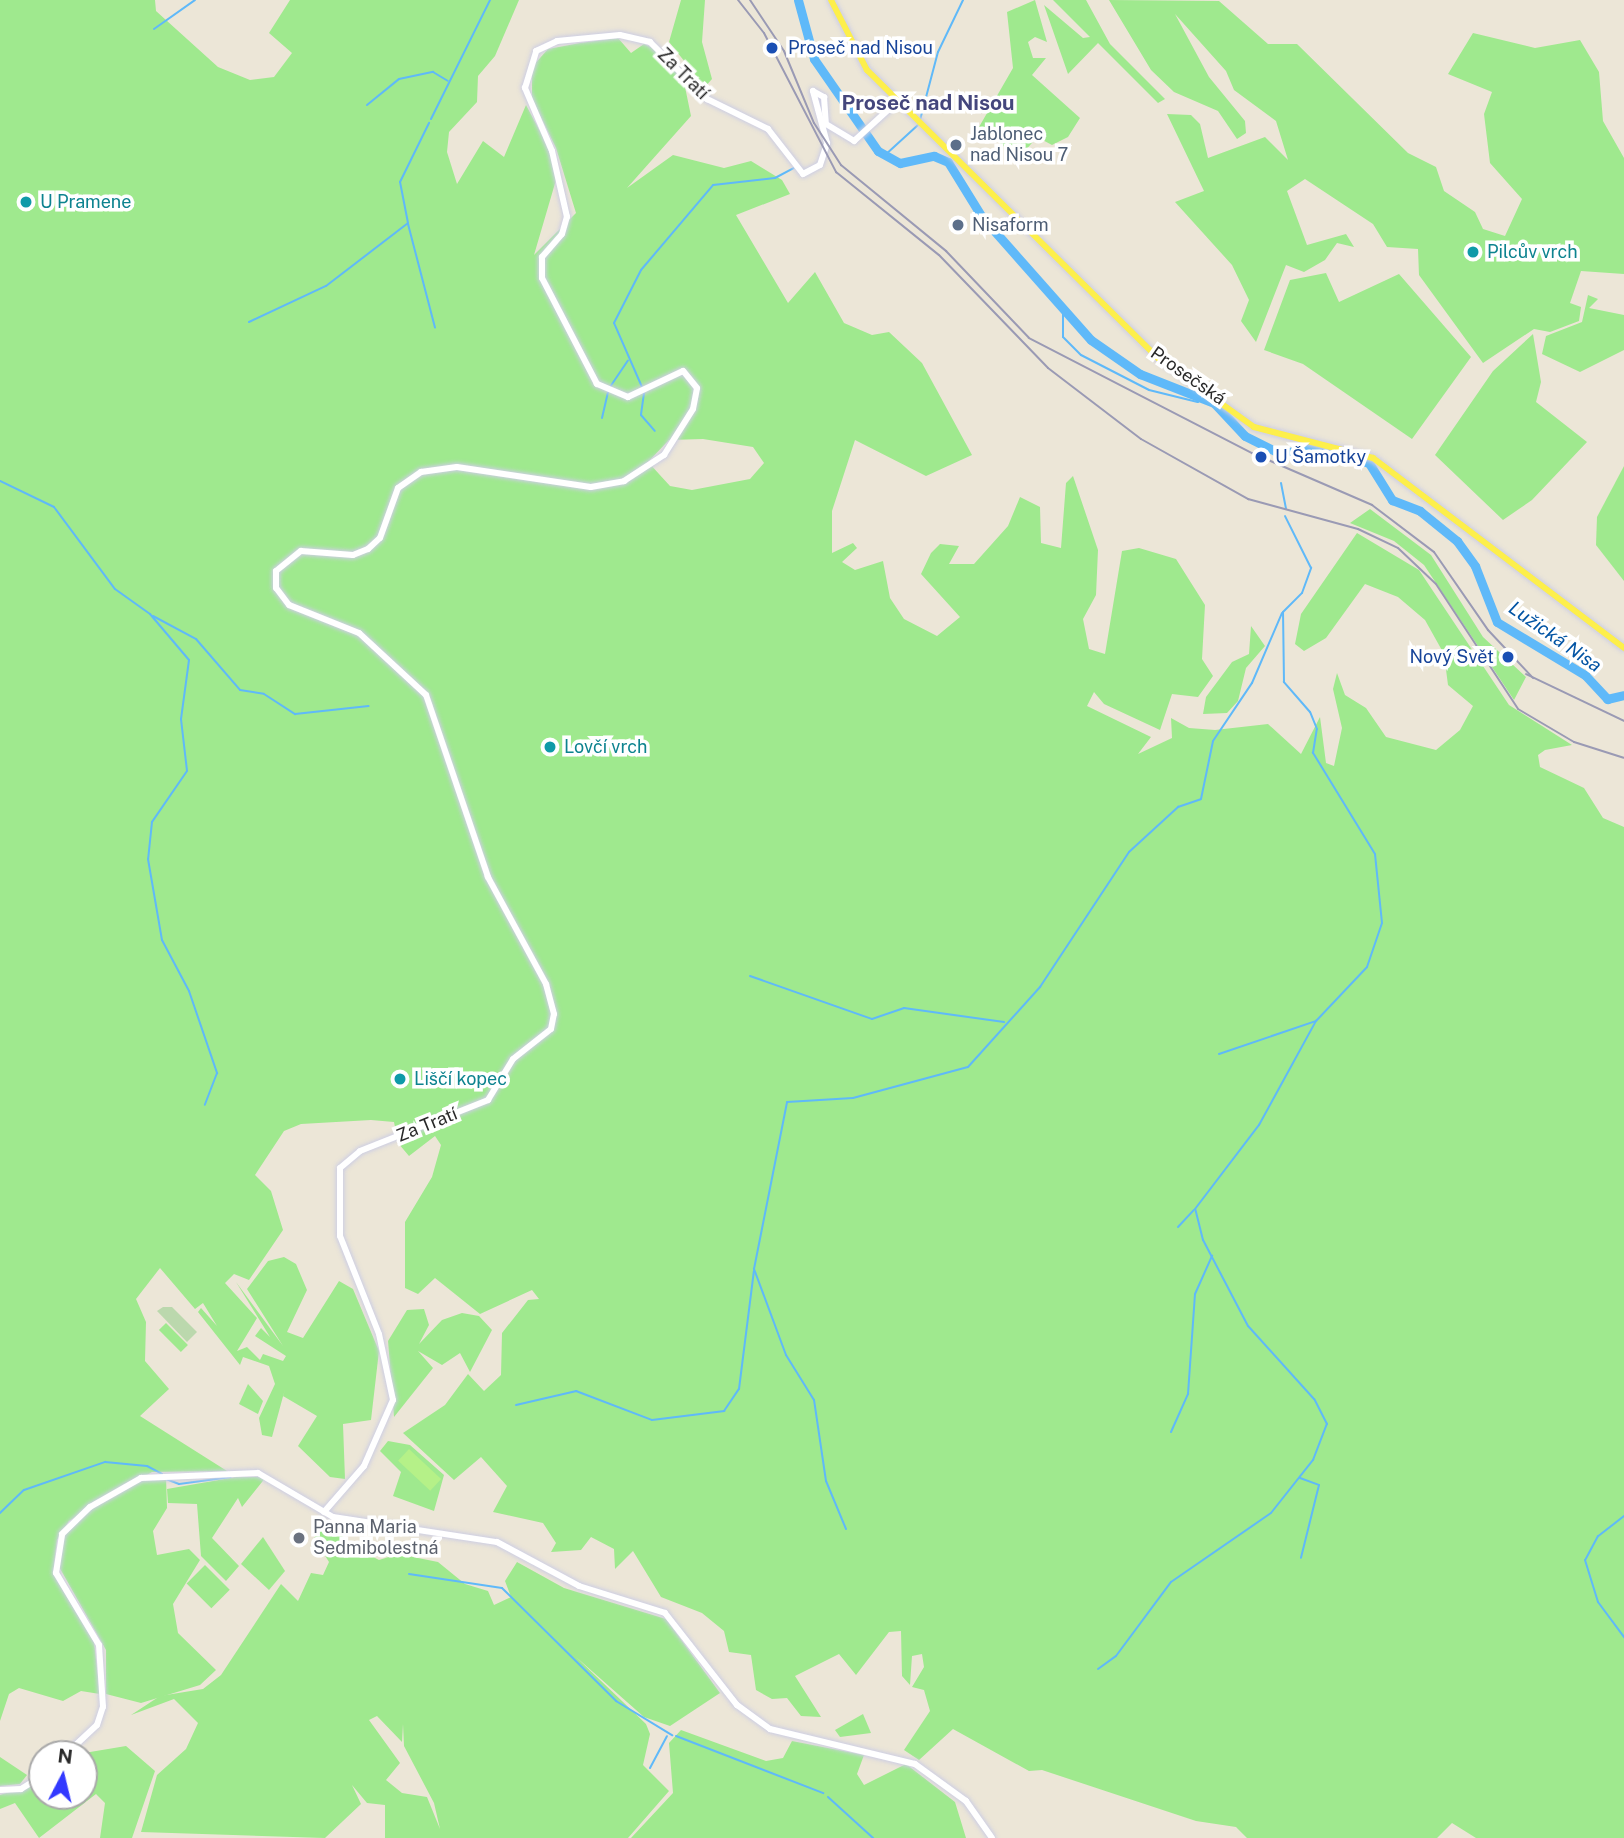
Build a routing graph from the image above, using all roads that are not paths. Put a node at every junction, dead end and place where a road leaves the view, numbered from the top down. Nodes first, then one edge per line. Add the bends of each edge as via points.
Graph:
1 (831, 0) edge
2 (898, 101) junction
3 (1624, 648) edge
4 (324, 1512) junction
5 (81, 1740) edge
6 (28, 1785) edge
7 (0, 1790) edge
8 (992, 1838) edge

1 - 2 main road, Prosečská via 860,63
2 - 3 main road, Prosečská via 1165,364 1254,427 1373,458
2 - 4 street, Za Tratí via 862,139 828,126 824,97 813,91 827,143 820,165 797,172 772,132 706,99 650,42 620,35 557,41 533,55 524,78 557,164 567,217 562,234 542,257 542,278 597,384 628,397 683,371 697,388 692,409 652,466 609,485 457,467 415,474 395,494 372,546 353,555 293,554 275,577 285,602 359,633 430,704 488,877 552,1003 551,1029 513,1059 493,1096 360,1151 338,1172 338,1223 388,1365 392,1407 364,1466
4 - 5 street via 264,1474 154,1475 74,1520 60,1539 55,1566 100,1650 103,1707 97,1725
4 - 8 street via 497,1542 571,1582 657,1609 670,1616 737,1705 763,1724 789,1738 915,1764 966,1801
6 - 7 street

